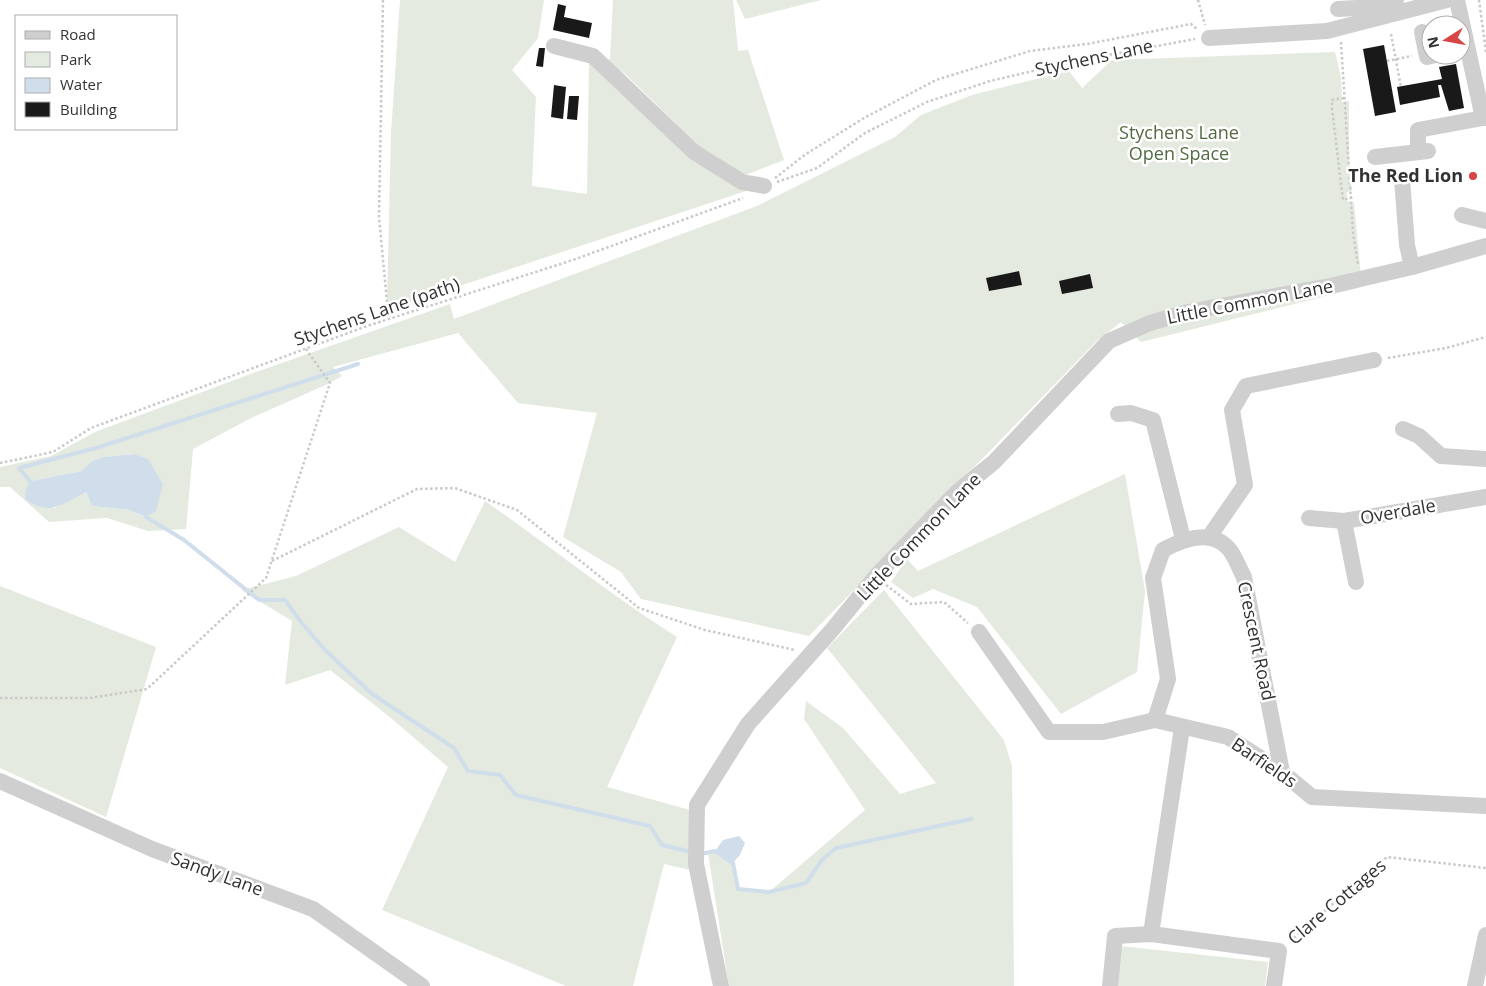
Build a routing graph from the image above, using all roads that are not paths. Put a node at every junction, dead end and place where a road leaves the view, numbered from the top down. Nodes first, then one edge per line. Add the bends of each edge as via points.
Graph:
1 (1396, 0) edge
2 (1447, 0) edge
3 (1457, 0) edge
4 (1373, 3) edge
5 (1338, 9) dead end
6 (1459, 15) edge
7 (1208, 38) road end
8 (554, 46) dead end
9 (1468, 65) edge
10 (1484, 118) edge
11 (1375, 157) dead end
12 (1402, 179) dead end
13 (764, 186) road end
14 (1462, 216) dead end
15 (1486, 221) edge
16 (1486, 246) edge
17 (1412, 267) junction
18 (1374, 360) road end
19 (1118, 414) dead end
20 (1403, 429) dead end
21 (1486, 459) edge
22 (1486, 497) edge
23 (1309, 518) dead end
24 (1344, 521) junction
25 (1209, 537) junction
26 (1183, 539) junction
27 (1356, 582) dead end
28 (979, 632) road end
29 (1155, 720) junction
30 (1182, 728) junction
31 (1282, 772) junction
32 (0, 781) edge
33 (1486, 806) edge
34 (1151, 934) junction
35 (1486, 936) edge
36 (422, 986) edge
37 (721, 986) edge
38 (1110, 986) edge
39 (1274, 986) edge
40 (1476, 986) edge

1 - 4 street
2 - 7 street via 1327,31
3 - 6 street
4 - 5 street
8 - 13 street via 593,56 694,152 742,182
9 - 10 street
10 - 11 street via 1418,130 1423,152
12 - 17 street
14 - 15 street
16 - 17 street, Little Common Lane
17 - 37 street, Little Common Lane via 1188,312 1109,340 994,462 956,493 877,575 748,724 697,805 696,864
18 - 25 street via 1246,386 1232,410 1245,485
19 - 26 street via 1141,415 1152,420
20 - 21 street via 1419,436 1441,456
22 - 24 street, Overdale
23 - 24 street, Overdale
24 - 27 street
25 - 26 street
25 - 31 street, Crescent Road via 1228,548 1244,577
26 - 29 street via 1163,550 1153,578 1168,679
28 - 29 street, Barfields via 1049,732 1103,732
29 - 30 street, Barfields
30 - 31 street, Barfields via 1228,737
30 - 34 street
31 - 33 street, Barfields via 1312,797
32 - 36 street, Sandy Lane via 152,849 313,909
34 - 38 street, Clare Cottages via 1115,936
34 - 39 street, Clare Cottages via 1279,951
35 - 40 street

